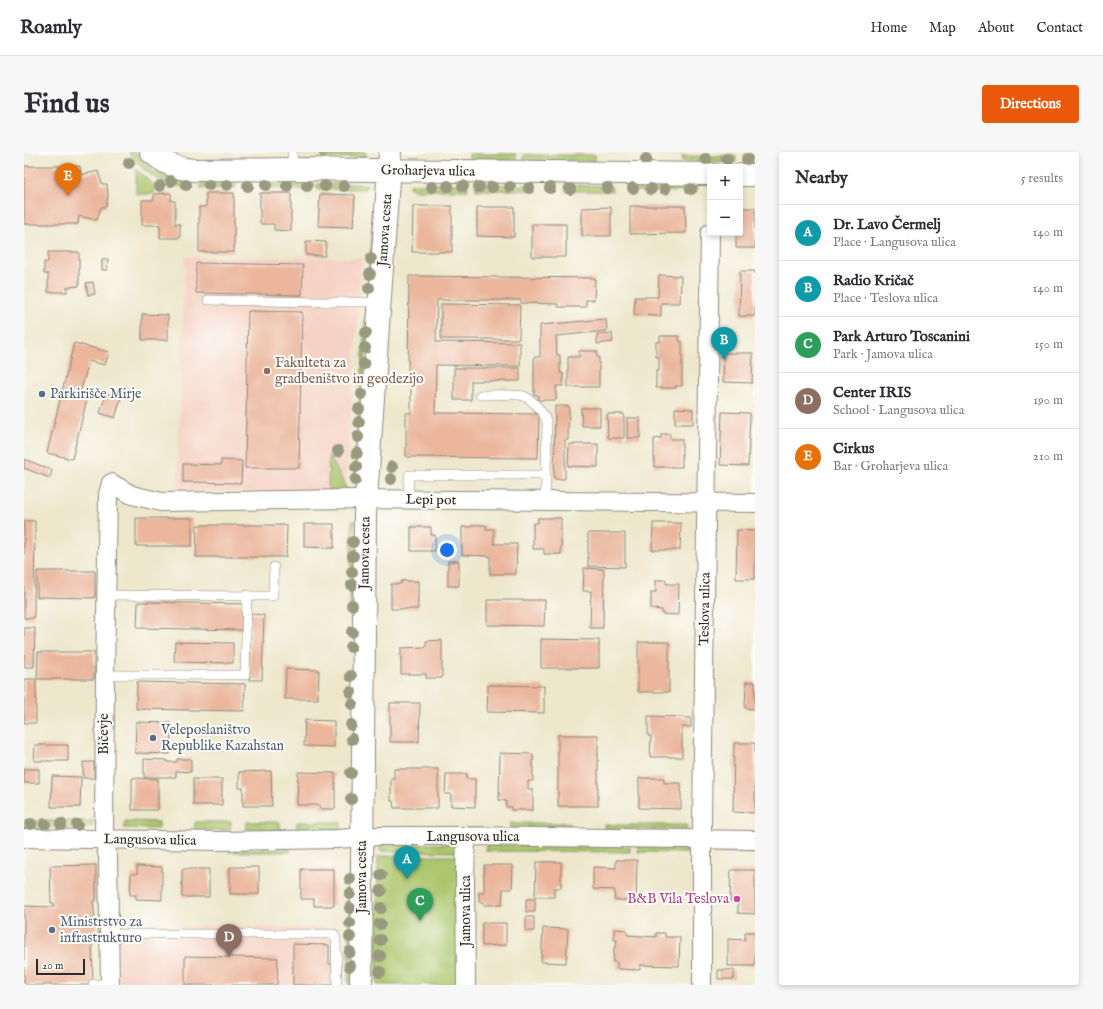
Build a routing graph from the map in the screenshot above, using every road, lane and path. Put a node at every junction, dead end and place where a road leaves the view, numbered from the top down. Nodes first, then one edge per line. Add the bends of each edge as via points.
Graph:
1 (151, 152) edge
2 (292, 160) edge
3 (390, 161) edge
4 (707, 174) edge
5 (743, 175) edge
6 (755, 175) edge
7 (710, 236) edge
8 (208, 300) dead end
9 (380, 302) junction
10 (480, 395) dead end
11 (546, 475) junction
12 (111, 483) joint
13 (366, 499) junction
14 (408, 500) junction
15 (545, 502) junction
16 (755, 503) edge
17 (707, 504) junction
18 (274, 567) dead end
19 (106, 595) junction
20 (247, 595) junction
21 (105, 675) junction
22 (466, 836) junction
23 (362, 837) junction
24 (24, 838) edge
25 (104, 839) junction
26 (702, 840) junction
27 (755, 840) edge
28 (109, 934) junction
29 (104, 984) edge
30 (337, 985) edge
31 (362, 985) edge
32 (466, 985) edge
33 (702, 985) edge

1 - 2 street, Groharjeva ulica via 168,164 191,169
2 - 3 street, Groharjeva ulica
3 - 4 street, Groharjeva ulica
3 - 9 street, Jamova cesta
5 - 6 street
7 - 17 street, Teslova ulica
8 - 9 lane
9 - 13 street, Jamova cesta
10 - 11 lane via 524,396 544,414 547,422
11 - 14 lane via 409,475
11 - 15 lane
12 - 13 street, Lepi pot via 132,494 161,502
12 - 19 street, Bičevje via 108,494
13 - 14 street, Lepi pot
13 - 23 street, Jamova cesta
14 - 15 street, Lepi pot
15 - 17 street, Lepi pot
16 - 17 street, Lepi pot
17 - 26 street, Teslova ulica
18 - 20 lane via 273,596
19 - 20 lane
19 - 21 street, Bičevje
20 - 21 lane via 245,675
21 - 25 street, Bičevje
22 - 23 street, Langusova ulica
22 - 26 street, Langusova ulica
22 - 32 street, Jamova ulica
23 - 25 street, Langusova ulica via 219,841
23 - 31 street, Jamova cesta
24 - 25 street, Langusova ulica
25 - 28 street, Bičevje via 108,856
26 - 27 street, Langusova ulica
26 - 33 street, Teslova ulica
28 - 29 street, Bičevje
28 - 30 lane via 334,934

